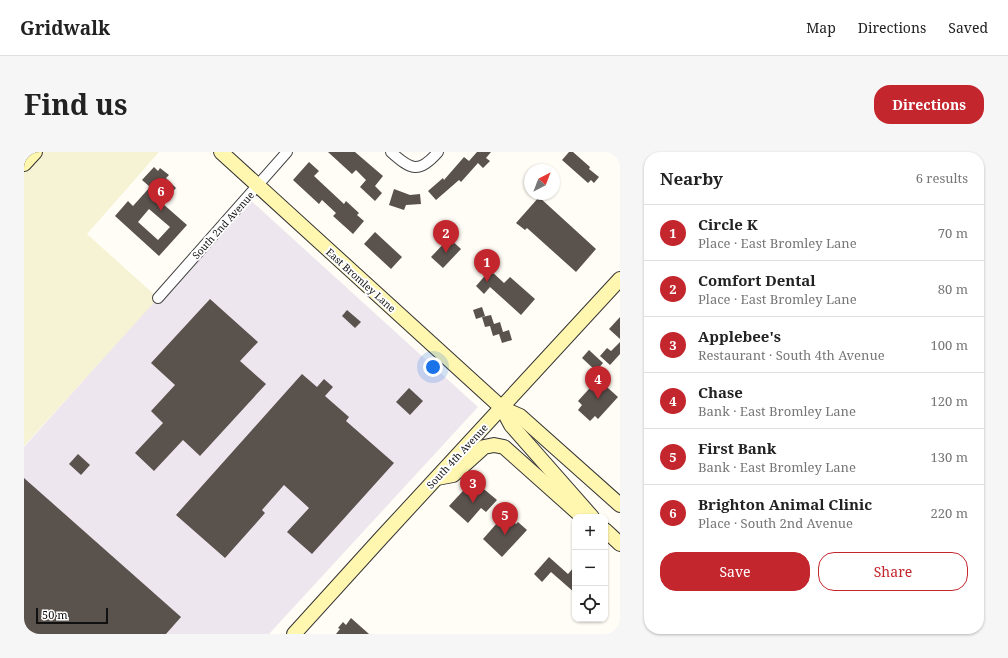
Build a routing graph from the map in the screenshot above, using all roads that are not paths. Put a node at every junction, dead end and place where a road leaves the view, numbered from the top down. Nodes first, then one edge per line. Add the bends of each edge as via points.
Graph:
1 (35, 152) edge
2 (220, 152) edge
3 (287, 152) edge
4 (391, 152) edge
5 (438, 152) edge
6 (24, 164) edge
7 (258, 186) junction
8 (620, 279) edge
9 (158, 298) dead end
10 (502, 408) junction
11 (437, 478) junction
12 (620, 505) edge
13 (579, 514) edge
14 (589, 514) edge
15 (608, 533) edge
16 (620, 544) edge
17 (294, 634) edge

1 - 6 main road
2 - 7 main road, East Bromley Lane
3 - 7 street, South 2nd Avenue
4 - 5 street via 411,167 420,166 431,160
7 - 9 street, South 2nd Avenue
7 - 10 main road, East Bromley Lane
8 - 10 main road, South 4th Avenue
10 - 11 main road, South 4th Avenue
10 - 12 main road, East Bromley Lane via 520,416
10 - 14 main road, East Bromley Lane via 511,425
11 - 13 main road via 453,475 484,447 504,447
11 - 17 main road, South 4th Avenue
15 - 16 main road

